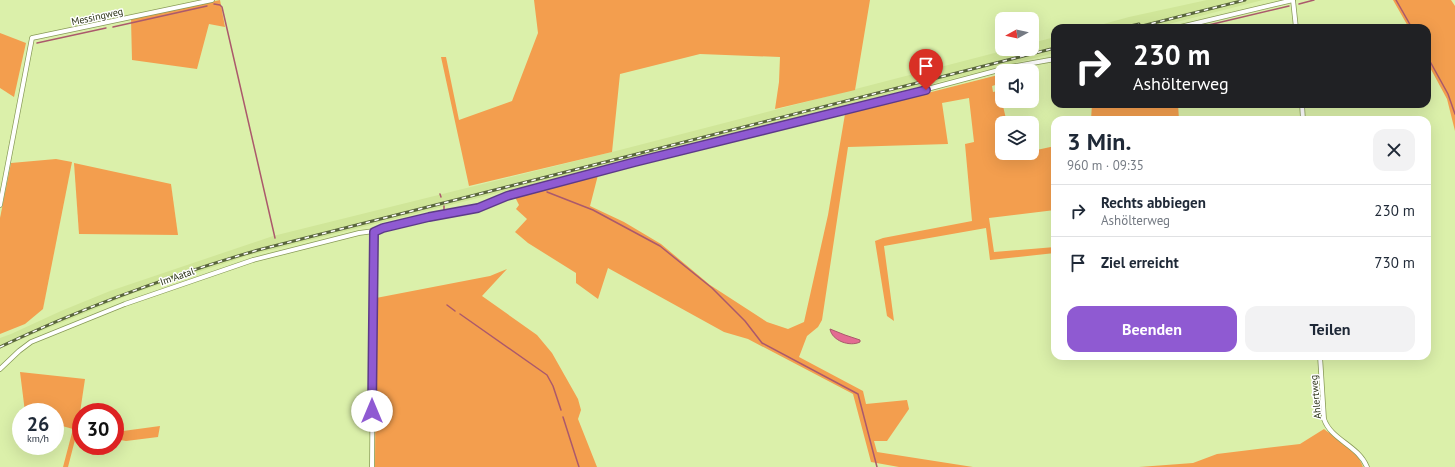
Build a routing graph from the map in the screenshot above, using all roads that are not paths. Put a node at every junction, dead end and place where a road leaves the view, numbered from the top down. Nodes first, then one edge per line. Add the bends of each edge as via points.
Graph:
1 (212, 0) edge
2 (1293, 0) edge
3 (1193, 24) edge
4 (1296, 24) edge
5 (1051, 60) edge
6 (0, 205) edge
7 (374, 232) junction
8 (1320, 360) edge
9 (0, 369) edge
10 (372, 467) edge
11 (1367, 467) edge

1 - 6 street, Messingweg via 32,38
2 - 3 street
2 - 4 street
5 - 7 street, Im Aatal via 1010,67 856,108 650,158 507,196 478,208 429,217
7 - 9 street, Im Aatal via 352,235 253,260 159,291 32,342
7 - 10 street
8 - 11 street, Ahlertweg via 1326,424 1332,432 1357,451

